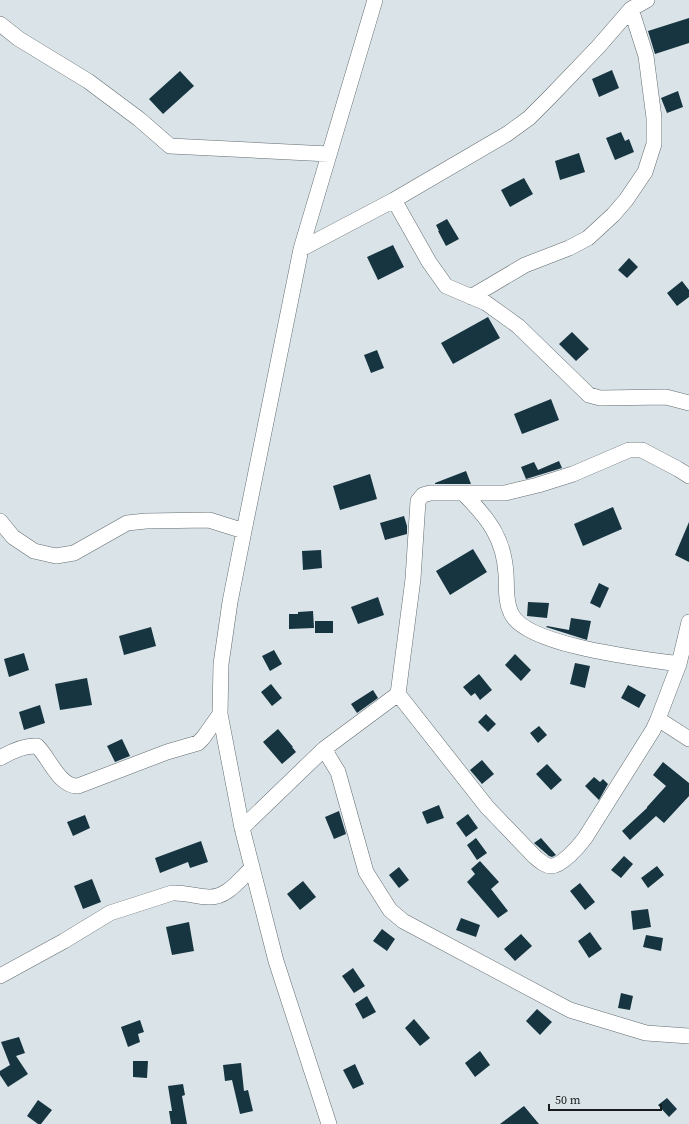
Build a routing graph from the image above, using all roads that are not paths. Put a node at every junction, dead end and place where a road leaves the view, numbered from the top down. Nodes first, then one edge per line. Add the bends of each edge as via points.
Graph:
1 (375, 0) edge
2 (647, 0) edge
3 (631, 9) junction
4 (0, 24) edge
5 (329, 154) junction
6 (394, 200) junction
7 (301, 249) junction
8 (471, 297) junction
9 (689, 403) edge
10 (689, 476) edge
11 (463, 493) junction
12 (0, 521) edge
13 (244, 530) junction
14 (689, 622) edge
15 (679, 664) junction
16 (398, 694) junction
17 (220, 714) junction
18 (658, 719) junction
19 (689, 739) edge
20 (324, 749) junction
21 (0, 758) edge
22 (242, 828) junction
23 (252, 868) junction
24 (0, 976) edge
25 (689, 1036) edge
26 (329, 1124) edge

1 - 5 street
2 - 3 street
3 - 6 street via 529,118 507,134
3 - 8 street via 646,56 654,118 654,144 645,172 613,216 588,238 525,265
4 - 5 street via 19,39 88,81 170,146
5 - 7 street
6 - 7 street
6 - 8 street via 429,262 446,286
7 - 13 street
8 - 9 street via 486,303 518,326 589,395 600,398 666,397
10 - 11 street via 642,450 629,450 573,474 538,485 505,493
11 - 15 street via 488,521 498,539 506,574 508,605 510,613 518,623 530,631 562,643
11 - 16 street via 430,493 423,495 418,501 413,580
12 - 13 street via 13,537 34,551 56,556 74,553 127,523 146,520 209,520
13 - 17 street via 221,664
14 - 15 street
15 - 18 street
16 - 18 street via 487,807 535,857 543,864 551,866 557,865 568,856 585,838
16 - 20 street
17 - 21 street via 198,743 78,786 68,784 37,746 32,745
17 - 22 street
18 - 19 street
20 - 22 street
20 - 25 street via 338,772 366,872 390,910 403,921 570,1010 646,1033
22 - 23 street
23 - 24 street via 226,893 218,896 210,898 180,892 172,893 110,912
23 - 26 street via 276,961

